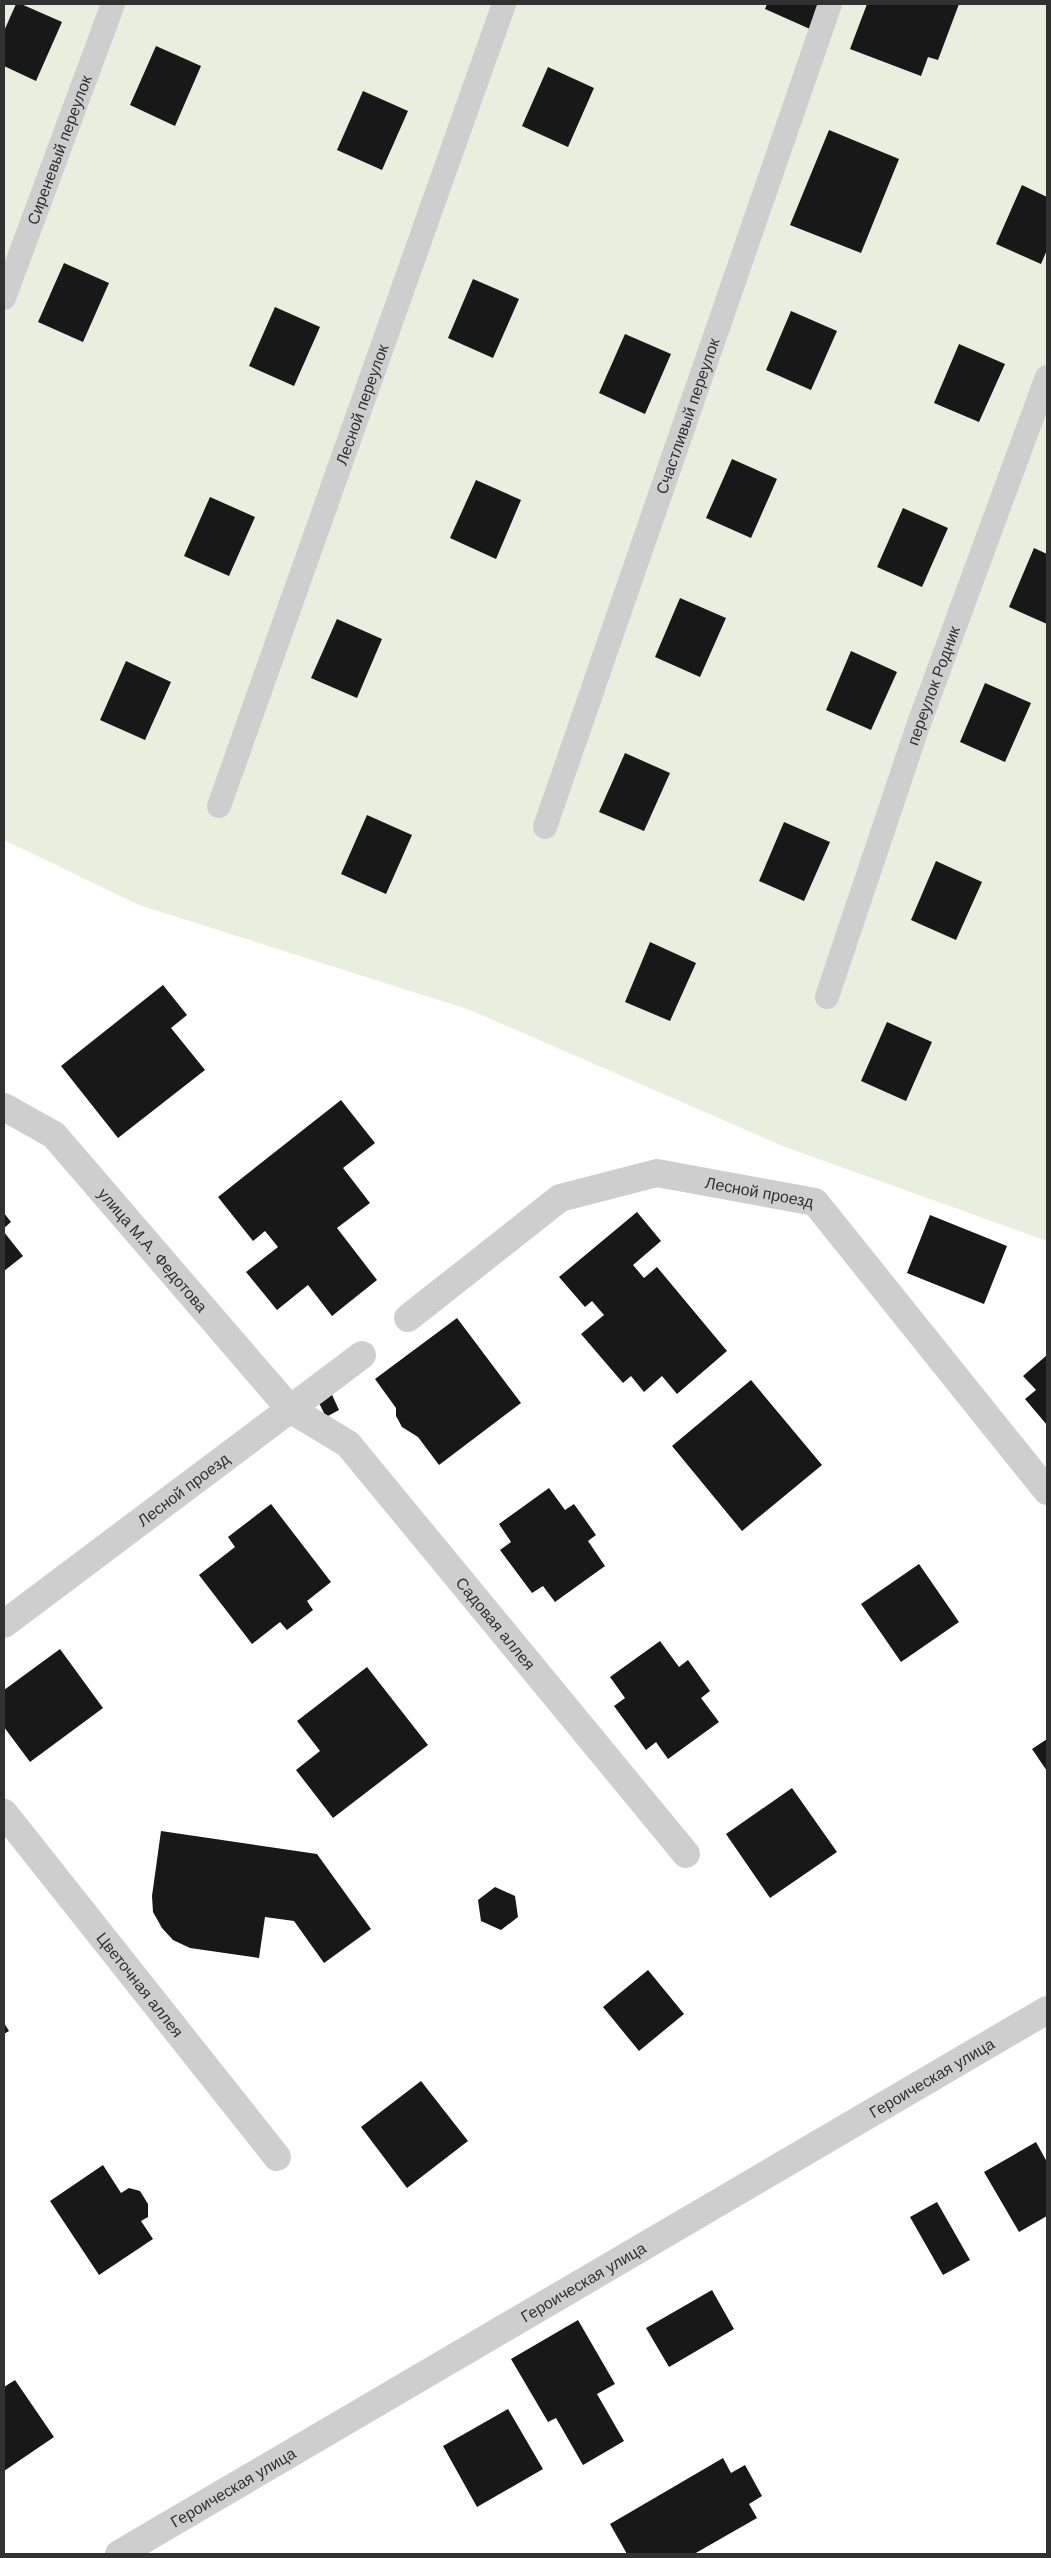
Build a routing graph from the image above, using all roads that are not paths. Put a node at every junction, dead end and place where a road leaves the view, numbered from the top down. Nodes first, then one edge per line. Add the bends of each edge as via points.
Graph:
1 (114, 4) edge
2 (504, 4) edge
3 (830, 4) edge
4 (4, 298) edge
5 (1047, 377) edge
6 (219, 806) dead end
7 (545, 827) dead end
8 (827, 998) dead end
9 (4, 1107) edge
10 (408, 1318) dead end
11 (362, 1355) dead end
12 (290, 1409) junction
13 (1047, 1491) edge
14 (4, 1624) edge
15 (4, 1813) edge
16 (686, 1854) dead end
17 (1047, 2010) edge
18 (277, 2157) dead end
19 (119, 2554) edge

1 - 4 lane, Сиреневый переулок
2 - 6 lane, Лесной переулок
3 - 7 lane, Счастливый переулок
5 - 8 lane, переулок Родник via 918,726
9 - 12 street, улица М.А. Федотова via 54,1135
10 - 13 street, Лесной проезд via 560,1198 657,1173 815,1202
11 - 12 street, Лесной проезд
12 - 14 street, Лесной проезд
12 - 16 street, Садовая аллея via 348,1444
15 - 18 street, Цветочная аллея
17 - 19 street, Героическая улица

